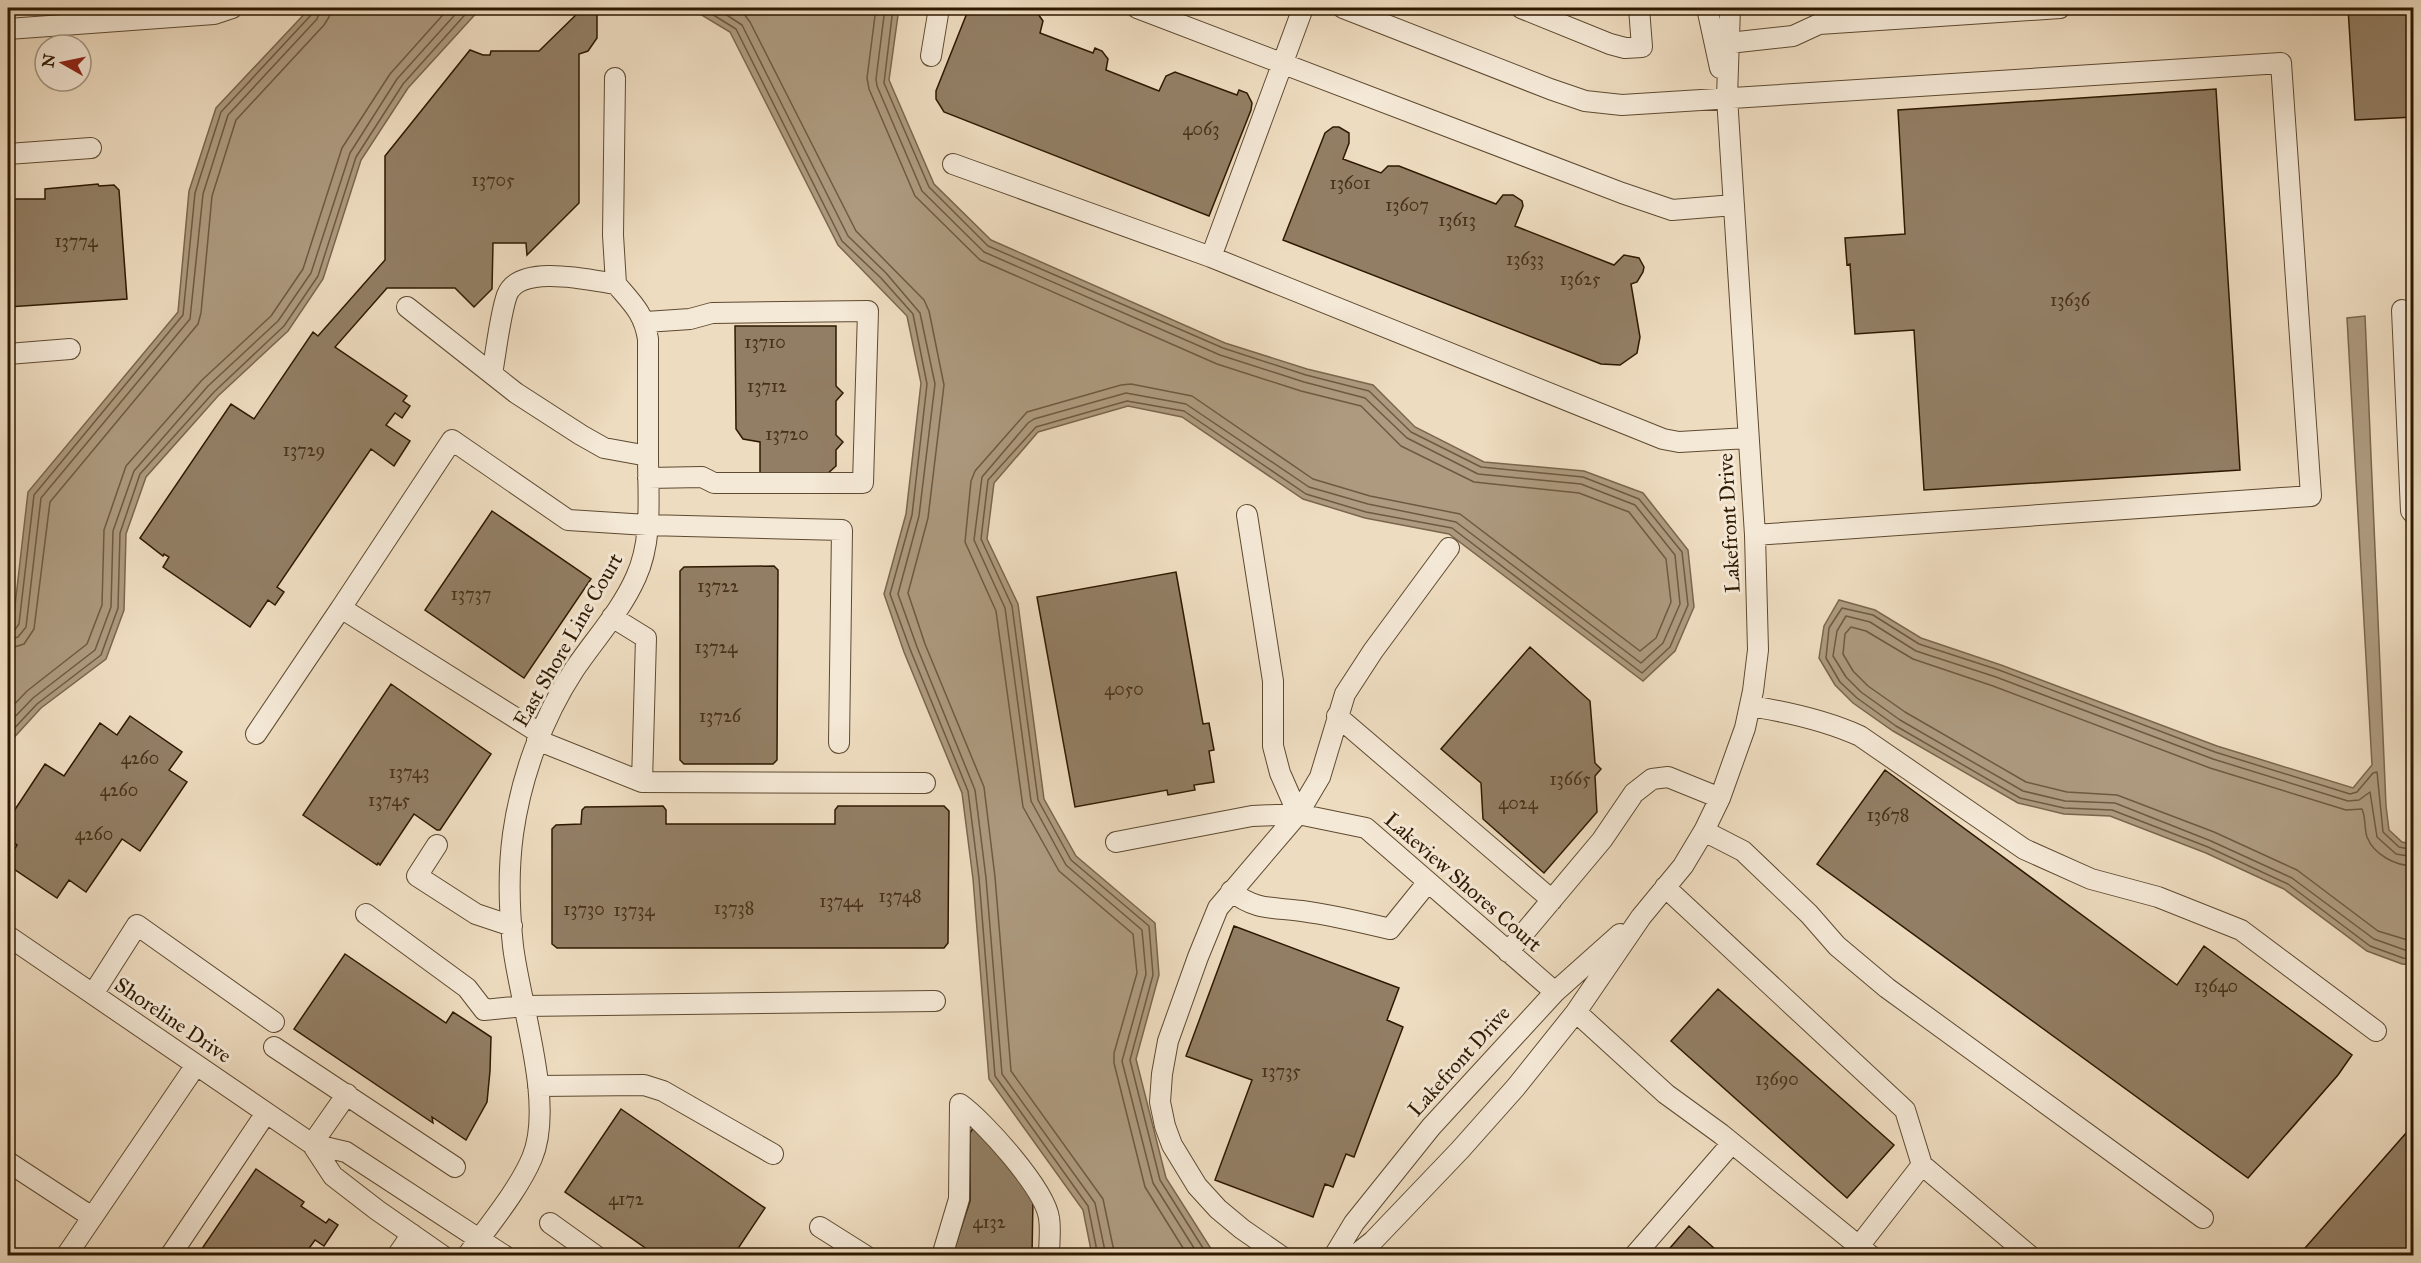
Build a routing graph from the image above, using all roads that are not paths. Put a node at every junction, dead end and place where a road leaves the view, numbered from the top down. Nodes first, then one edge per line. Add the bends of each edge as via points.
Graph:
1 (232, 8) edge
2 (939, 8) edge
3 (1303, 8) edge
4 (1343, 8) edge
5 (1521, 8) edge
6 (1639, 8) edge
7 (1707, 8) edge
8 (1730, 8) edge
9 (2060, 8) edge
10 (1147, 9) edge
11 (8, 29) edge
12 (1729, 43) junction
13 (931, 56) dead end
14 (1283, 62) junction
15 (615, 78) dead end
16 (1726, 97) junction
17 (91, 148) dead end
18 (8, 154) edge
19 (953, 164) dead end
20 (1734, 205) junction
21 (1211, 257) junction
22 (616, 284) junction
23 (407, 307) dead end
24 (2402, 310) dead end
25 (646, 322) junction
26 (70, 349) dead end
27 (8, 354) edge
28 (492, 374) junction
29 (1749, 438) junction
30 (648, 456) junction
31 (648, 478) junction
32 (2414, 514) edge
33 (1247, 515) dead end
34 (647, 525) junction
35 (1755, 535) junction
36 (1449, 549) dead end
37 (341, 608) junction
38 (612, 617) junction
39 (1750, 706) junction
40 (1337, 716) junction
41 (256, 734) dead end
42 (539, 737) junction
43 (839, 743) dead end
44 (642, 782) junction
45 (925, 783) dead end
46 (1720, 798) junction
47 (1298, 814) junction
48 (1704, 831) junction
49 (1116, 842) dead end
50 (437, 845) dead end
51 (1428, 882) junction
52 (1665, 887) junction
53 (1231, 891) junction
54 (1552, 900) junction
55 (366, 914) dead end
56 (1641, 917) junction
57 (512, 926) junction
58 (8, 936) edge
59 (1508, 951) junction
60 (1555, 992) junction
61 (93, 994) junction
62 (935, 1001) dead end
63 (524, 1006) junction
64 (1576, 1012) junction
65 (273, 1022) dead end
66 (2376, 1031) dead end
67 (274, 1047) dead end
68 (196, 1065) junction
69 (538, 1086) junction
70 (347, 1094) junction
71 (266, 1113) junction
72 (1732, 1143) junction
73 (312, 1144) junction
74 (773, 1154) dead end
75 (8, 1162) edge
76 (1923, 1165) junction
77 (455, 1167) dead end
78 (92, 1217) junction
79 (2203, 1218) dead end
80 (550, 1223) dead end
81 (820, 1227) dead end
82 (412, 1234) junction
83 (480, 1237) junction
84 (1865, 1251) edge
85 (66, 1256) edge
86 (170, 1256) edge
87 (397, 1256) edge
88 (443, 1256) edge
89 (467, 1256) edge
90 (505, 1256) edge
91 (596, 1256) edge
92 (866, 1256) edge
93 (942, 1256) edge
94 (1049, 1256) edge
95 (1281, 1256) edge
96 (1334, 1256) edge
97 (1354, 1256) edge
98 (1634, 1256) edge
99 (2030, 1256) edge

1 - 11 street via 214,14
2 - 13 street
3 - 14 street
4 - 16 street via 1585,101 1622,105
5 - 6 street via 1625,48 1642,47
7 - 16 street, Lakefront Drive
8 - 12 street, Lakefront Drive
9 - 12 street via 1819,24 1793,36
10 - 14 street
12 - 16 street, Lakefront Drive
14 - 20 street via 1672,210
14 - 21 street
15 - 22 street
16 - 20 street, Lakefront Drive
16 - 35 street via 2281,63 2311,496
17 - 18 street
19 - 21 street
20 - 29 street, Lakefront Drive
21 - 29 street via 1663,439 1679,442
22 - 25 street
22 - 28 street via 551,275 522,280 507,293
23 - 28 street
24 - 32 street
25 - 30 street, East Shore Line Court
25 - 31 street via 712,313 868,311 863,483 714,483 702,477
26 - 27 street
28 - 30 street via 604,448
29 - 35 street, Lakefront Drive
30 - 31 street, East Shore Line Court
31 - 34 street, East Shore Line Court
33 - 47 street via 1273,681 1273,746 1280,774
34 - 37 street via 568,520 452,440
34 - 38 street, East Shore Line Court via 646,548 636,576
34 - 43 street via 842,530
35 - 39 street, Lakefront Drive via 1758,650
36 - 40 street via 1372,651 1345,694
37 - 41 street
37 - 42 street
38 - 42 street, East Shore Line Court via 573,672
38 - 44 street via 646,638
39 - 46 street, Lakefront Drive
39 - 66 street via 1835,725 1860,736 2024,849 2091,879 2158,897 2241,930
40 - 47 street via 1320,777
40 - 54 street
42 - 44 street
42 - 57 street, East Shore Line Court via 513,833
44 - 45 street
46 - 48 street, Lakefront Drive
46 - 54 street via 1668,777 1652,778 1634,793 1602,840
47 - 49 street, Lakeview Shores Court via 1252,816
47 - 51 street, Lakeview Shores Court via 1366,828
47 - 53 street
48 - 52 street, Lakefront Drive
48 - 79 street via 1743,851 1837,946 1887,988
50 - 57 street via 417,876 476,915
51 - 53 street via 1390,929 1300,910 1271,909 1244,901
51 - 59 street, Lakeview Shores Court
52 - 56 street, Lakefront Drive
52 - 76 street via 1905,1110
53 - 95 street via 1218,908 1168,1041 1160,1102 1172,1145 1197,1186 1218,1209
54 - 59 street
55 - 63 street via 467,988 484,1010
56 - 60 street, Lakefront Drive
56 - 64 street, Lakefront Drive
57 - 63 street, East Shore Line Court
58 - 61 street, Shoreline Drive
59 - 60 street, Lakeview Shores Court
60 - 96 street, Lakefront Drive via 1431,1127 1354,1223
61 - 65 street via 137,925
61 - 68 street, Shoreline Drive
62 - 63 street
63 - 69 street, East Shore Line Court
64 - 72 street via 1666,1094
64 - 97 street, Lakefront Drive via 1460,1150
67 - 70 street
68 - 71 street, Shoreline Drive
68 - 78 street
69 - 74 street via 644,1085 663,1090
69 - 83 street, East Shore Line Court via 539,1126 533,1156
70 - 73 street
70 - 77 street
71 - 73 street, Shoreline Drive
71 - 86 street
72 - 84 street
72 - 98 street
73 - 82 street, Shoreline Drive via 333,1176
73 - 83 street, Shoreline Drive via 346,1152
75 - 78 street
76 - 84 street
76 - 99 street
78 - 85 street
80 - 91 street
81 - 92 street
82 - 87 street
82 - 88 street, Shoreline Drive
83 - 89 street, East Shore Line Court
83 - 90 street, Shoreline Drive
93 - 94 street via 959,1198 960,1104 977,1116 1039,1192 1049,1216

